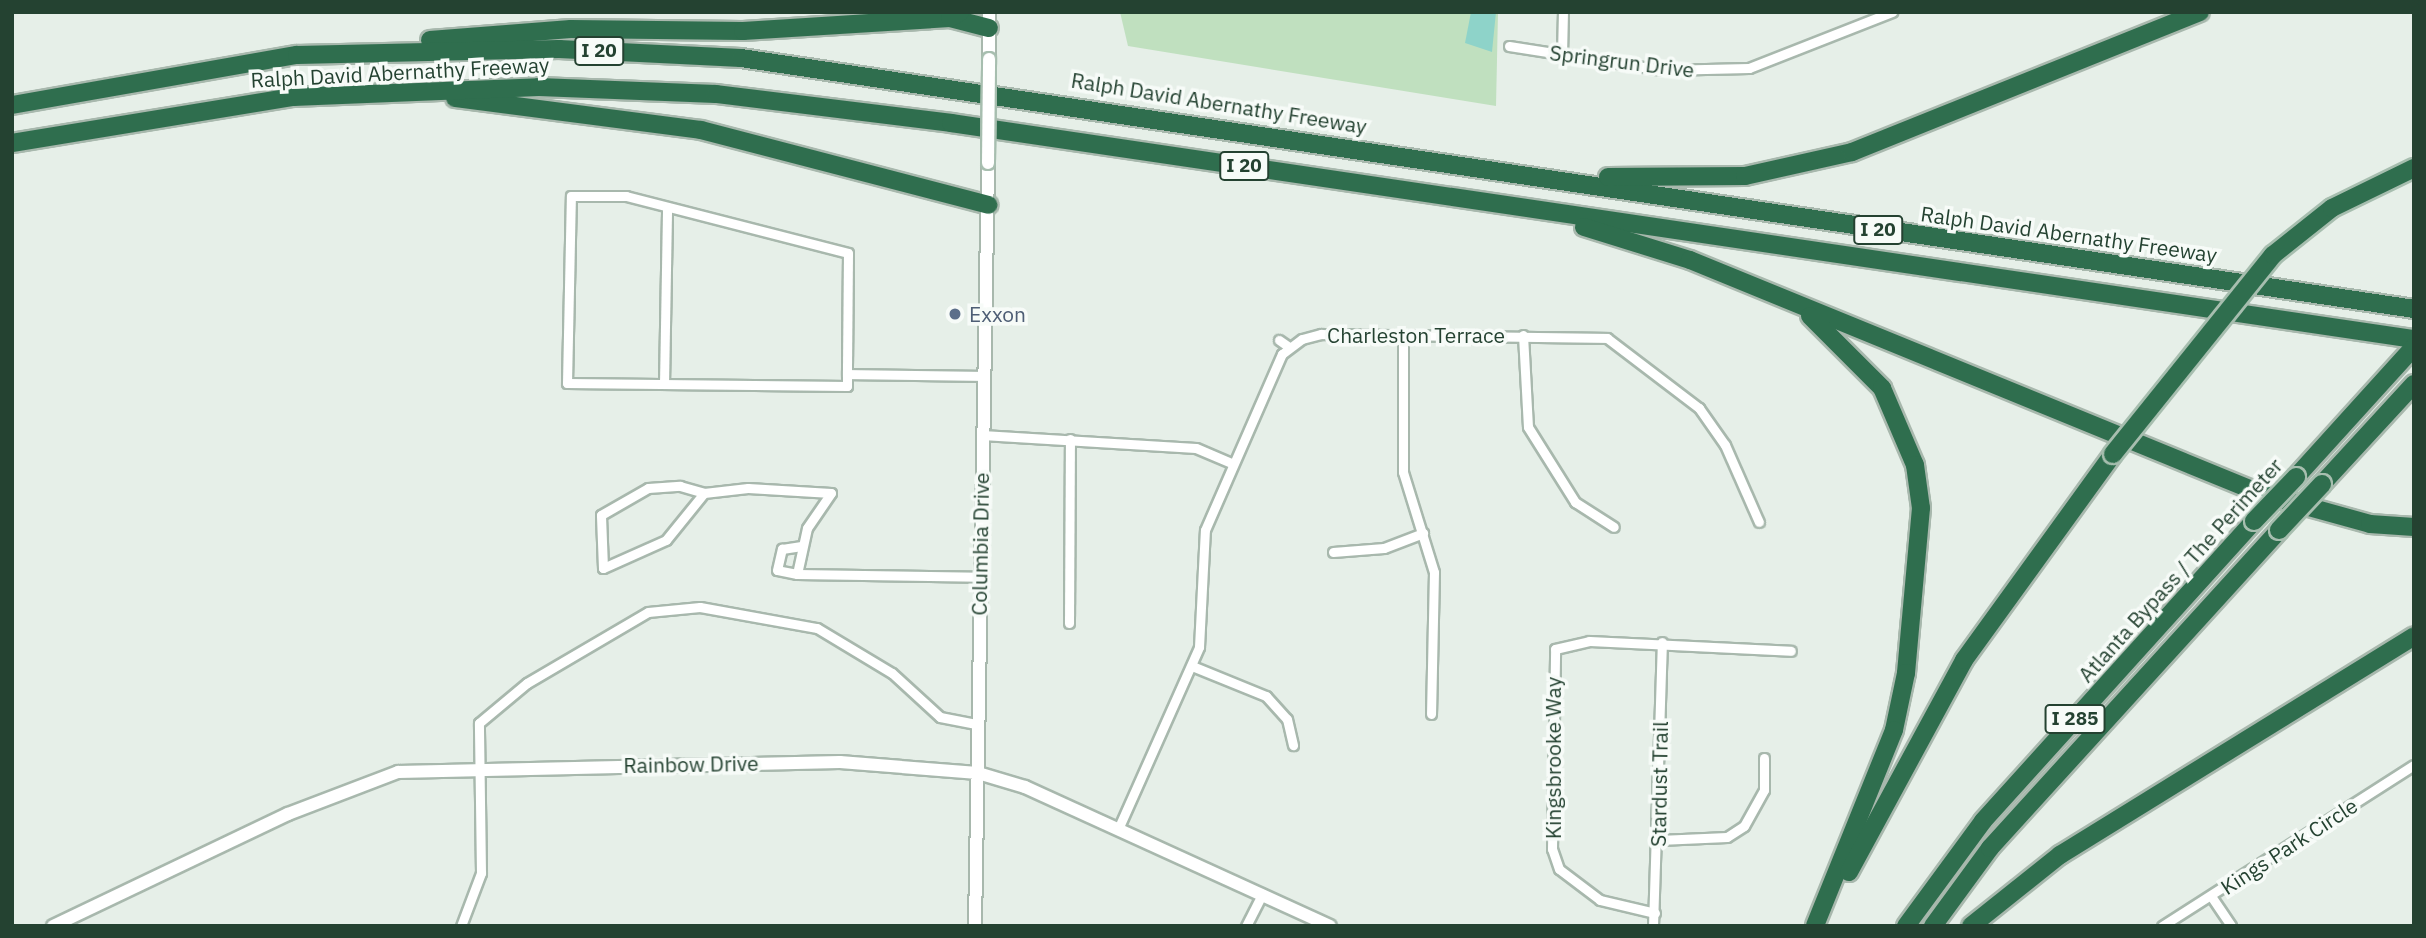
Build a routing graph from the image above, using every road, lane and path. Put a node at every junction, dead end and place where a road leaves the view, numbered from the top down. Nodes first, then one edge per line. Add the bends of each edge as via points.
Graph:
1 (1563, 12) edge
2 (1892, 12) edge
3 (2200, 12) edge
4 (955, 15) edge
5 (989, 20) edge
6 (1509, 46) dead end
7 (297, 55) junction
8 (1562, 55) junction
9 (378, 92) junction
10 (12, 105) edge
11 (12, 143) edge
12 (2414, 168) edge
13 (1538, 176) junction
14 (1350, 182) junction
15 (988, 205) junction
16 (667, 207) junction
17 (1774, 294) junction
18 (2414, 309) edge
19 (1403, 335) junction
20 (1523, 335) junction
21 (2414, 339) edge
22 (1279, 340) dead end
23 (1289, 347) junction
24 (2414, 347) edge
25 (847, 374) junction
26 (983, 376) junction
27 (664, 384) junction
28 (2414, 384) edge
29 (2414, 397) edge
30 (982, 435) junction
31 (1070, 439) junction
32 (1231, 463) junction
33 (2322, 484) junction
34 (704, 493) junction
35 (1759, 522) dead end
36 (1614, 527) dead end
37 (2414, 527) edge
38 (1423, 533) junction
39 (800, 546) junction
40 (1334, 552) dead end
41 (797, 574) junction
42 (979, 577) junction
43 (1069, 623) dead end
44 (2414, 636) edge
45 (1662, 642) junction
46 (1791, 652) dead end
47 (1192, 666) junction
48 (1431, 714) dead end
49 (977, 724) junction
50 (1293, 745) dead end
51 (1764, 758) dead end
52 (2414, 765) edge
53 (476, 768) junction
54 (978, 773) junction
55 (1119, 827) junction
56 (1658, 840) junction
57 (1262, 894) junction
58 (2211, 896) junction
59 (1655, 914) junction
60 (53, 926) edge
61 (461, 926) edge
62 (975, 926) edge
63 (1246, 926) edge
64 (1330, 926) edge
65 (1653, 926) edge
66 (1815, 926) edge
67 (1823, 926) edge
68 (1906, 926) edge
69 (1933, 926) edge
70 (1971, 926) edge
71 (2162, 926) edge
72 (2231, 926) edge

1 - 8 street
2 - 8 street, Springrun Drive via 1749,68 1662,71
3 - 13 highway via 2007,94 1786,170 1690,180
4 - 5 highway
4 - 7 highway via 743,31 534,31
5 - 15 street, Columbia Drive, bridge
6 - 8 street, Springrun Drive
7 - 10 highway, Ralph David Abernathy Freeway / I 20
7 - 13 highway, Ralph David Abernathy Freeway / I 20 via 559,50 741,58
9 - 11 highway, Ralph David Abernathy Freeway / I 20 via 224,105
9 - 14 highway, Ralph David Abernathy Freeway / I 20 via 539,87 716,94
9 - 15 highway via 701,130
12 - 67 highway, bridge via 2332,208 2273,255 2113,454 1964,660 1912,745
13 - 18 highway, Ralph David Abernathy Freeway / I 20
14 - 17 highway via 1619,236
14 - 21 highway, Ralph David Abernathy Freeway / I 20
15 - 26 street, Columbia Drive
16 - 25 street via 848,253
16 - 27 street
16 - 27 street via 587,192 569,202 567,383
17 - 37 highway via 2262,494 2337,517
17 - 66 highway via 1833,333 1882,388 1915,464 1921,508 1906,673 1894,730
19 - 20 street, Charleston Terrace
19 - 23 street, Charleston Terrace via 1321,334
19 - 38 street via 1403,472
20 - 35 street, Charleston Terrace via 1607,338 1655,369 1699,408 1726,445
20 - 36 street via 1528,427 1575,502
22 - 23 street
23 - 32 street
24 - 68 highway, Atlanta Bypass / The Perimeter / I 285, bridge via 1983,821
25 - 26 street
25 - 27 street via 847,386
26 - 30 street, Columbia Drive
28 - 33 highway, I 285
29 - 33 highway
30 - 31 street
30 - 42 street, Columbia Drive
31 - 32 street via 1196,448
31 - 43 street
32 - 47 street via 1205,530 1199,647
33 - 69 highway, I 285, bridge via 1990,848
34 - 34 street via 648,488 601,515 603,568 666,540
34 - 39 street via 748,488 831,493
38 - 40 street via 1384,548
38 - 48 street via 1434,572
39 - 41 street
39 - 41 street via 782,549 778,570
41 - 42 street
42 - 49 street, Columbia Drive
44 - 70 highway via 2060,855
45 - 46 street, Kingsbrooke Way
45 - 56 street, Stardust Trail
45 - 59 street, Kingsbrooke Way via 1562,643 1552,671 1552,849 1559,869 1600,900
47 - 50 street via 1266,696 1287,719
47 - 55 street
49 - 53 street via 940,717 892,673 817,628 738,611 673,607 624,623 487,710 479,723
49 - 54 street, Columbia Drive
51 - 56 street via 1764,790 1744,826 1727,837
52 - 58 street, Kings Park Circle
53 - 54 street, Rainbow Drive via 840,762
53 - 60 street, Rainbow Drive via 398,772 345,789
53 - 61 street via 481,873
54 - 55 street, Rainbow Drive
54 - 62 street, Columbia Drive
55 - 57 street, Rainbow Drive
56 - 59 street, Stardust Trail
57 - 63 street
57 - 64 street, Rainbow Drive
58 - 71 street, Kings Park Circle
58 - 72 street
59 - 65 street, Stardust Trail

